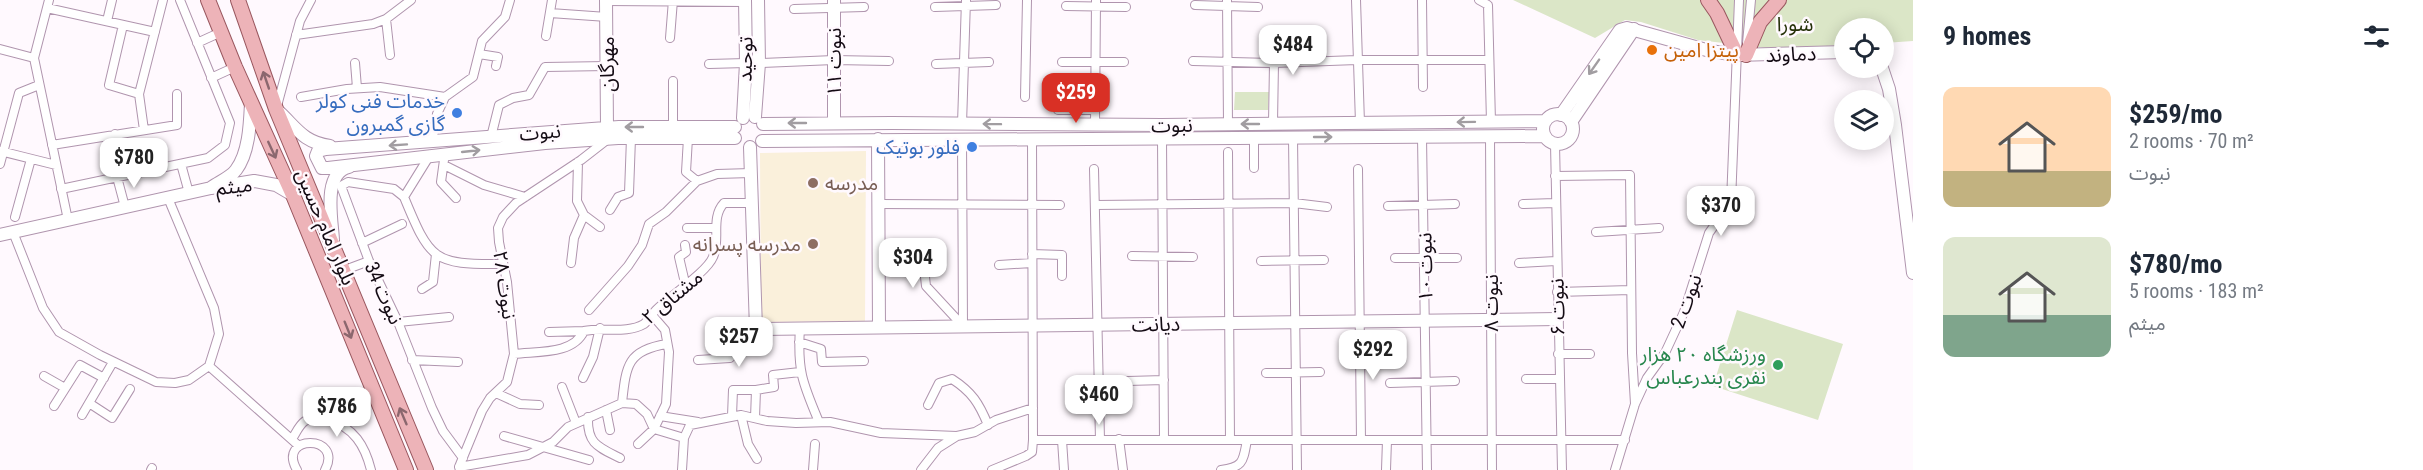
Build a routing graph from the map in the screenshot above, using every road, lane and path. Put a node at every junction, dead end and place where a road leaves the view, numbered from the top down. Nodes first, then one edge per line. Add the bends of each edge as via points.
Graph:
1 (112, 0) edge
2 (163, 0) edge
3 (180, 0) edge
4 (208, 0) edge
5 (238, 0) edge
6 (311, 0) edge
7 (411, 0) edge
8 (510, 0) edge
9 (552, 0) edge
10 (759, 0) edge
11 (1027, 0) edge
12 (1356, 0) edge
13 (1422, 0) edge
14 (1479, 0) edge
15 (1708, 0) edge
16 (1739, 0) edge
17 (1751, 0) edge
18 (1779, 0) edge
19 (606, 1) edge
20 (673, 1) edge
21 (745, 1) edge
22 (966, 3) edge
23 (1096, 3) edge
24 (1227, 3) edge
25 (48, 4) edge
26 (834, 4) edge
27 (996, 5) dead end
28 (1066, 6) dead end
29 (1195, 6) dead end
30 (864, 7) dead end
31 (935, 7) dead end
32 (1126, 7) dead end
33 (1258, 7) dead end
34 (794, 9) dead end
35 (550, 13) junction
36 (607, 16) junction
37 (386, 19) junction
38 (107, 21) junction
39 (123, 25) junction
40 (1291, 31) dead end
41 (155, 32) junction
42 (221, 32) junction
43 (296, 35) junction
44 (546, 36) dead end
45 (670, 38) dead end
46 (197, 43) junction
47 (0, 49) edge
48 (1834, 52) edge
49 (479, 54) junction
50 (390, 55) dead end
51 (1742, 55) junction
52 (34, 58) junction
53 (834, 60) junction
54 (1357, 60) junction
55 (1424, 60) junction
56 (1489, 60) junction
57 (889, 61) dead end
58 (1193, 61) dead end
59 (989, 62) dead end
60 (1062, 62) dead end
61 (1124, 62) dead end
62 (355, 63) dead end
63 (752, 63) junction
64 (1096, 63) junction
65 (1228, 63) junction
66 (1274, 63) junction
67 (1290, 63) junction
68 (709, 64) dead end
69 (936, 64) dead end
70 (964, 64) junction
71 (496, 66) dead end
72 (607, 66) junction
73 (235, 67) junction
74 (212, 78) junction
75 (1886, 78) edge
76 (673, 81) dead end
77 (39, 85) junction
78 (1423, 87) dead end
79 (357, 88) junction
80 (139, 94) junction
81 (177, 94) dead end
82 (301, 97) dead end
83 (445, 97) junction
84 (1025, 97) dead end
85 (251, 103) junction
86 (276, 109) junction
87 (1058, 110) dead end
88 (1095, 110) junction
89 (1566, 118) junction
90 (1545, 121) junction
91 (1491, 122) junction
92 (834, 123) junction
93 (1273, 123) junction
94 (1360, 123) junction
95 (1422, 123) junction
96 (962, 124) junction
97 (1228, 124) junction
98 (1095, 125) junction
99 (673, 127) junction
100 (740, 127) junction
101 (144, 130) junction
102 (1162, 131) junction
103 (607, 134) junction
104 (115, 135) junction
105 (491, 136) junction
106 (1490, 136) junction
107 (1544, 136) junction
108 (1293, 137) junction
109 (1422, 137) junction
110 (631, 138) junction
111 (688, 138) junction
112 (1032, 138) junction
113 (1254, 138) junction
114 (962, 139) junction
115 (878, 140) junction
116 (762, 141) junction
117 (432, 142) junction
118 (1555, 144) junction
119 (52, 145) junction
120 (346, 147) junction
121 (750, 147) junction
122 (2, 152) edge
123 (1228, 152) dead end
124 (430, 155) junction
125 (31, 159) junction
126 (444, 159) junction
127 (578, 162) junction
128 (0, 164) edge
129 (181, 164) junction
130 (56, 165) junction
131 (350, 166) junction
132 (1254, 168) dead end
133 (1094, 169) dead end
134 (1358, 169) dead end
135 (751, 173) junction
136 (1555, 176) junction
137 (117, 177) junction
138 (697, 181) junction
139 (211, 188) junction
140 (61, 189) junction
141 (189, 193) junction
142 (293, 195) junction
143 (404, 197) junction
144 (525, 197) junction
145 (168, 198) junction
146 (456, 198) dead end
147 (752, 203) junction
148 (1555, 203) junction
149 (879, 204) junction
150 (962, 204) junction
151 (1230, 204) junction
152 (1294, 204) junction
153 (1424, 204) junction
154 (1455, 204) dead end
155 (1522, 204) dead end
156 (1032, 205) junction
157 (1095, 205) junction
158 (1161, 205) junction
159 (1060, 206) dead end
160 (1388, 206) dead end
161 (125, 207) junction
162 (1327, 207) dead end
163 (610, 210) dead end
164 (584, 215) junction
165 (15, 218) dead end
166 (68, 220) junction
167 (402, 224) dead end
168 (600, 227) dead end
169 (687, 228) dead end
170 (716, 228) junction
171 (1659, 228) dead end
172 (1630, 230) junction
173 (13, 232) junction
174 (1596, 232) dead end
175 (0, 235) edge
176 (362, 243) junction
177 (879, 244) junction
178 (685, 245) dead end
179 (334, 252) junction
180 (436, 254) junction
181 (1132, 256) dead end
182 (1162, 256) junction
183 (1193, 257) dead end
184 (1032, 258) junction
185 (1395, 258) dead end
186 (1457, 258) dead end
187 (1424, 259) junction
188 (1324, 260) dead end
189 (369, 261) junction
190 (1261, 261) dead end
191 (1294, 261) junction
192 (1556, 261) junction
193 (571, 262) dead end
194 (1519, 263) dead end
195 (502, 264) junction
196 (999, 265) dead end
197 (342, 271) junction
198 (1913, 273) edge
199 (1062, 276) dead end
200 (685, 284) junction
201 (422, 289) dead end
202 (1631, 290) junction
203 (1557, 292) junction
204 (589, 310) dead end
205 (652, 315) junction
206 (449, 316) dead end
207 (1557, 319) junction
208 (1491, 320) junction
209 (1360, 321) junction
210 (1426, 321) junction
211 (398, 322) junction
212 (1294, 322) junction
213 (1229, 323) junction
214 (1164, 324) junction
215 (1033, 325) junction
216 (1098, 325) junction
217 (963, 326) junction
218 (879, 327) junction
219 (600, 328) junction
220 (800, 328) junction
221 (756, 329) junction
222 (584, 331) junction
223 (549, 332) dead end
224 (712, 337) dead end
225 (799, 342) junction
226 (667, 344) junction
227 (740, 346) junction
228 (514, 354) junction
229 (1558, 354) junction
230 (1590, 354) dead end
231 (412, 360) junction
232 (698, 360) dead end
233 (864, 361) dead end
234 (113, 362) junction
235 (458, 362) dead end
236 (209, 366) junction
237 (800, 372) junction
238 (1320, 372) dead end
239 (1266, 373) dead end
240 (1296, 373) junction
241 (44, 376) dead end
242 (104, 378) junction
243 (583, 378) dead end
244 (1526, 379) dead end
245 (1164, 380) junction
246 (1559, 380) junction
247 (1128, 381) dead end
248 (1455, 381) dead end
249 (1390, 382) dead end
250 (1426, 382) junction
251 (562, 387) dead end
252 (65, 388) junction
253 (130, 389) dead end
254 (756, 390) junction
255 (496, 393) junction
256 (89, 403) junction
257 (622, 403) junction
258 (1635, 404) junction
259 (539, 405) dead end
260 (928, 405) dead end
261 (54, 406) dead end
262 (1033, 408) junction
263 (606, 410) junction
264 (82, 415) dead end
265 (737, 415) junction
266 (660, 416) junction
267 (588, 417) junction
268 (755, 418) junction
269 (819, 422) junction
270 (576, 423) junction
271 (698, 423) junction
272 (988, 425) junction
273 (654, 429) junction
274 (610, 430) dead end
275 (504, 436) dead end
276 (957, 436) junction
277 (684, 438) junction
278 (292, 439) junction
279 (1119, 439) junction
280 (1164, 439) junction
281 (1033, 440) junction
282 (1062, 440) junction
283 (1100, 440) junction
284 (1230, 440) junction
285 (1247, 440) junction
286 (1297, 440) junction
287 (1361, 440) junction
288 (1387, 440) junction
289 (1625, 440) junction
290 (1427, 441) junction
291 (1492, 441) junction
292 (1561, 441) junction
293 (638, 444) dead end
294 (815, 444) dead end
295 (299, 446) junction
296 (544, 447) junction
297 (620, 458) dead end
298 (757, 459) dead end
299 (589, 460) dead end
300 (461, 465) edge
301 (1236, 469) edge
302 (297, 470) edge
303 (325, 470) edge
304 (371, 470) edge
305 (406, 470) edge
306 (426, 470) edge
307 (682, 470) edge
308 (813, 470) edge
309 (921, 470) edge
310 (992, 470) edge
311 (1064, 470) edge
312 (1123, 470) edge
313 (1221, 470) edge
314 (1297, 470) edge
315 (1386, 470) edge
316 (1427, 470) edge
317 (1492, 470) edge
318 (1562, 470) edge
319 (1615, 470) edge

1 - 38 street
2 - 41 street
3 - 46 street
4 - 42 main road, بلوار امام حسین
86 -> 5 main road, بلوار امام حسین
6 - 43 street
7 - 37 street
8 - 49 street via 505,17 482,41
9 - 35 street
10 - 63 main road, توحید
11 - 84 street
12 - 54 street
13 - 55 street
14 - 56 street via 1488,5
15 - 51 main road
16 - 51 street
17 - 51 street
18 - 51 main road via 1760,22
19 - 20 street
19 - 36 main road, مهرگان
20 - 21 street
20 - 45 street
21 - 63 main road, توحید
22 - 27 street
22 - 31 street
22 - 70 street
23 - 28 street
23 - 32 street
23 - 64 street
24 - 29 street
24 - 33 street
24 - 65 street
25 - 38 street
25 - 52 street
26 - 30 street
26 - 34 street
26 - 53 main road, نبوت ۱۱
35 - 36 street
35 - 44 street
36 - 72 main road, مهرگان
37 - 43 street
37 - 50 street
38 - 39 street
39 - 41 street
39 - 80 street via 109,85
40 - 67 street
41 - 80 street
42 - 46 street
42 - 73 main road, بلوار امام حسین
43 - 86 street
46 - 74 street
47 - 52 street
48 - 51 main road, دماوند
49 - 71 street via 498,57
49 - 83 street via 472,77
51 - 89 main road via 1710,51 1634,29 1620,30
51 - 258 street, نبوت 2 via 1731,202 1709,233 1684,312
52 - 77 street
53 - 57 street
53 - 63 street
53 - 92 main road, نبوت ۱۱
54 - 55 street
54 - 67 street
54 - 94 street
55 - 56 street
55 - 78 street
56 - 91 street
58 - 65 street
59 - 70 street
60 - 64 street
61 - 64 street
62 - 79 street
63 - 68 street
63 - 100 main road, توحید
64 - 88 street
65 - 66 street
65 - 97 street
66 - 67 street
66 - 93 street
69 - 70 street
70 - 96 street
72 - 103 main road, مهرگان
72 - 105 street via 546,67 529,95 499,105
73 - 74 street
73 - 85 main road, بلوار امام حسین
74 - 129 street via 230,123 227,138 222,149 208,158
75 - 198 main road
76 - 99 street
77 - 119 street
77 - 122 street via 19,93
79 - 82 street
79 - 83 street via 380,87
80 - 101 street
81 - 101 street via 177,124
83 - 117 street
85 - 139 main road via 250,127 236,170
85 -> 142 main road, بلوار امام حسین
86 - 120 main road via 309,141
86 - 179 main road, بلوار امام حسین
87 - 88 street
88 - 98 street
89 - 90 main road via 1552,116
89 - 118 main road via 1573,134 1565,143
90 - 91 main road, نبوت
90 - 107 main road
91 -> 95 main road, نبوت
92 - 96 main road, نبوت
92 -> 100 main road, نبوت
93 - 94 main road, نبوت
93 -> 97 main road, نبوت
94 - 95 main road, نبوت
95 - 109 main road
98 -> 96 main road, نبوت
96 - 114 main road
97 - 102 main road, نبوت
98 - 102 main road, نبوت
99 - 100 main road, نبوت
99 -> 103 main road, نبوت
100 - 111 main road, نبوت
100 - 116 main road, توحید via 765,132
100 - 121 main road via 739,143
101 - 104 street
102 - 112 main road, نبوت
102 - 113 main road, نبوت
102 - 158 street
103 - 105 main road, نبوت
103 - 110 main road, نبوت
126 -> 103 main road, نبوت
103 - 127 street, نبوت ۲۸
104 - 119 street
104 - 137 street
105 - 117 main road, نبوت
106 - 107 main road, نبوت
106 - 109 main road, نبوت
106 - 208 street, نبوت ۸
107 - 118 main road
108 -> 109 main road, نبوت
108 - 113 main road, نبوت
108 - 152 street
109 - 153 street, نبوت ۱۰
110 - 111 main road, نبوت
110 - 163 street via 629,193 618,198
111 - 138 street via 686,172
112 - 114 main road, نبوت
112 - 156 street
113 - 132 street
114 - 115 main road, نبوت
114 - 150 street
115 - 116 main road, نبوت
115 - 149 main road
116 - 121 main road
117 -> 120 main road, نبوت
118 - 136 street, نبوت ۶
119 - 130 street
120 - 131 main road, نبوت via 318,152 316,156 322,168
121 - 135 main road
122 - 125 street
122 - 128 street
123 - 151 street
124 - 126 main road, نبوت
124 - 131 main road, نبوت
124 - 143 street
125 - 130 street
125 - 165 street
126 - 144 street via 484,185
126 - 146 street via 441,182
127 - 144 street, نبوت ۲۸
127 - 164 street via 577,201
129 - 137 street
129 - 141 street
130 - 140 street
131 - 179 main road via 338,173 332,188
133 - 157 street
134 - 209 street
135 - 138 street via 717,174
135 - 147 main road
136 - 148 street, نبوت ۶
136 - 172 street via 1630,175
137 - 140 street
137 - 161 street
138 - 204 street via 649,224 642,246
139 - 141 main road, میثم
139 - 142 main road, میثم via 254,181 276,185
140 - 166 street
141 - 145 main road, میثم
142 -> 305 main road, بلوار امام حسین
143 - 176 street, نبوت 34 via 394,189 344,183 341,189
143 - 180 street via 420,234
144 - 195 street, نبوت ۲۸ via 503,217 498,228
145 - 161 main road, میثم
145 - 236 street via 214,308 219,334
147 - 170 street, مشتاق ۲ via 724,203 718,210
147 - 221 main road
148 - 155 street
148 - 192 street, نبوت ۶
149 - 150 street
149 - 177 main road
150 - 156 street
150 - 217 street
151 - 152 street
151 - 158 street
151 - 213 street
152 - 162 street
152 - 191 street
153 - 154 street
153 - 160 street
153 - 187 street, نبوت ۱۰
156 - 159 street
156 - 184 street
157 - 158 street
157 - 216 street
158 - 182 street
161 - 166 main road, میثم
164 - 168 street
164 - 193 street via 574,238
166 - 173 main road, میثم
167 - 176 street
169 - 170 street
170 - 200 street, مشتاق ۲ via 714,255 707,268
171 - 172 street
172 - 174 street
172 - 202 street
173 - 175 main road, میثم
173 - 234 street via 43,308 59,332
176 - 189 street, نبوت 34
177 - 217 street via 885,247 889,261 920,263 926,286
177 - 218 main road
178 - 200 street via 686,252 679,257
179 - 197 main road, بلوار امام حسین
180 - 195 street via 444,260 470,264
180 - 201 street via 433,282
181 - 182 street
182 - 183 street
182 - 214 street
184 - 196 street
184 - 199 street via 1062,255
184 - 215 street
185 - 187 street
186 - 187 street
187 - 210 street, نبوت ۱۰
188 - 191 street
189 - 197 street
189 - 211 street, نبوت 34
190 - 191 street
191 - 212 street
192 - 194 street
192 - 203 street, نبوت ۶
195 - 228 street, نبوت ۲۸
306 -> 197 main road, بلوار امام حسین
200 - 205 street, مشتاق ۲
202 - 203 street
202 - 258 street
203 - 207 street, نبوت ۶
205 - 219 street, مشتاق ۲ via 644,324 627,329
205 - 226 street via 665,330
206 - 211 street
207 - 208 main road, دیانت
207 - 229 street, نبوت ۶
208 - 210 main road, دیانت
208 - 291 street, نبوت ۸
209 - 210 main road, دیانت
209 - 212 main road, دیانت
209 - 287 street
210 - 250 street, نبوت ۱۰
211 - 231 street, نبوت 34
212 - 213 main road, دیانت
212 - 240 street
213 - 214 main road, دیانت
213 - 284 street
214 - 216 main road, دیانت
214 - 245 street
215 - 216 main road, دیانت
215 - 217 main road, دیانت
215 - 262 street
216 - 283 street
217 - 218 main road, دیانت
218 - 220 main road, دیانت
219 - 222 street, مشتاق ۲
219 - 243 street
220 - 221 main road, دیانت
220 - 225 street
221 - 227 street
222 - 223 street
222 - 228 street, مشتاق ۲ via 580,340 568,347
224 - 227 street
225 - 233 street via 821,349 822,362
225 - 237 street
226 - 257 street via 636,353 625,372
226 - 266 street via 666,404
227 - 232 street via 730,358
228 - 255 street, نبوت ۲۸ via 507,382
229 - 230 street
229 - 246 street, نبوت ۶
231 - 235 street
231 - 300 street, نبوت 34
234 - 236 street via 156,382 175,383 189,380
234 - 242 street
236 - 278 street
237 - 254 street via 773,375 774,387
237 - 269 street
238 - 240 street
239 - 240 street
240 - 286 street
241 - 252 street
242 - 252 street via 80,364
242 - 256 street
244 - 246 street
245 - 247 street
245 - 280 street
246 - 292 street, نبوت ۶
248 - 250 street
249 - 250 street
250 - 290 street, نبوت ۱۰
251 - 270 street
252 - 261 street
253 - 256 street via 112,418
254 - 265 street via 733,390
254 - 268 street
255 - 259 street via 520,404
255 - 300 street, نبوت ۲۸ via 482,411
256 - 264 street
257 - 263 street
257 - 273 street via 636,404
258 - 289 street, نبوت 2
260 - 272 street via 939,383 952,379 969,390
262 - 272 street
262 - 281 street
263 - 267 street
263 - 274 street
265 - 268 street
265 - 271 street
265 - 298 street
266 - 271 street
266 - 273 street
267 - 270 street
267 - 297 street via 587,432 595,444
268 - 269 street
269 - 276 street via 854,425 881,433
270 - 296 street
271 - 277 street via 690,424
272 - 276 street
273 - 277 street
273 - 293 street
275 - 296 street
276 - 309 street via 938,448
277 - 307 street
278 - 295 street
278 - 304 street via 303,422 310,419 339,424 356,436
279 - 280 street
279 - 283 street
279 - 312 street
280 - 284 street
281 - 282 street
281 - 310 street via 1032,452
282 - 283 street
282 - 311 street
284 - 285 street
285 - 286 street
285 - 301 street via 1243,461
286 - 287 street
286 - 314 street
287 - 288 street
288 - 290 street
288 - 315 street
289 - 292 street
289 - 319 street, نبوت 2
290 - 291 street
290 - 316 street, نبوت ۱۰
291 - 292 street
291 - 317 street, نبوت ۸
292 - 318 street, نبوت ۶
294 - 308 street
295 - 302 street via 293,456
295 - 303 street via 310,442 321,445 328,460
296 - 299 street
296 - 300 street via 528,455
301 - 313 street

